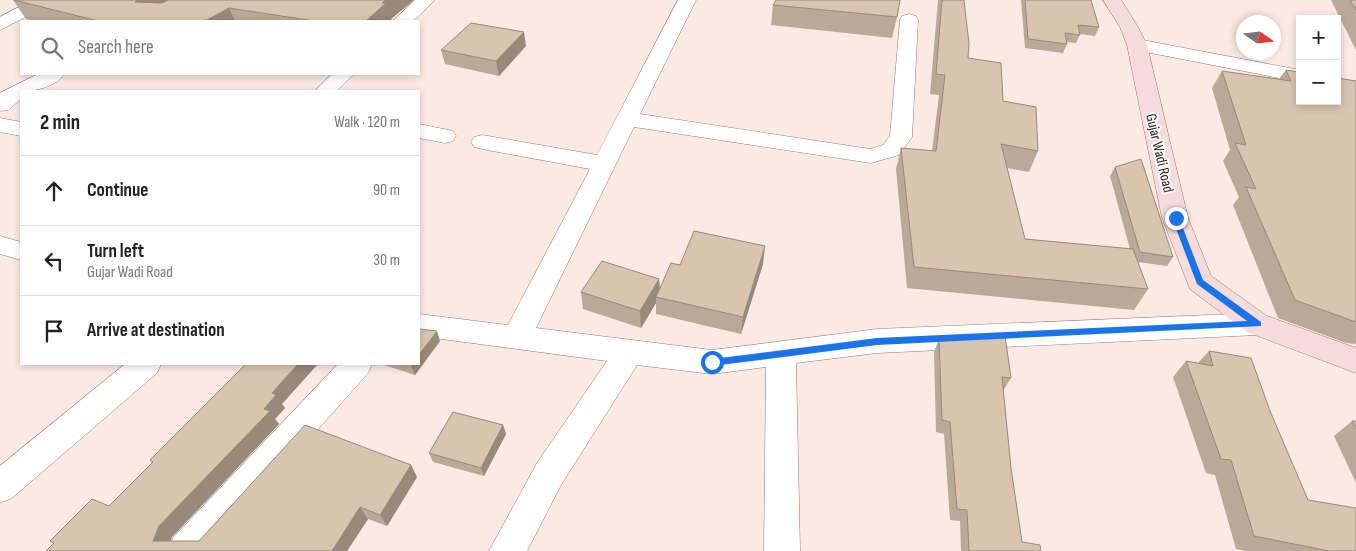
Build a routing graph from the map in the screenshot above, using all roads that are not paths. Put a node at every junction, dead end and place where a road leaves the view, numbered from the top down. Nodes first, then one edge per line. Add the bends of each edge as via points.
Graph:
1 (46, 0) edge
2 (426, 0) edge
3 (687, 0) edge
4 (1112, 0) edge
5 (403, 20) edge
6 (909, 20) dead end
7 (0, 24) edge
8 (1137, 45) junction
9 (52, 75) edge
10 (343, 75) edge
11 (1296, 75) edge
12 (22, 90) edge
13 (326, 90) edge
14 (20, 91) edge
15 (0, 104) edge
16 (627, 119) junction
17 (0, 125) edge
18 (20, 129) edge
19 (420, 131) edge
20 (445, 136) dead end
21 (482, 142) dead end
22 (604, 164) junction
23 (0, 245) edge
24 (20, 251) edge
25 (1258, 324) junction
26 (420, 326) edge
27 (516, 338) junction
28 (629, 352) junction
29 (781, 354) junction
30 (1356, 361) edge
31 (145, 365) edge
32 (356, 365) edge
33 (0, 487) edge
34 (186, 551) edge
35 (507, 551) edge
36 (782, 551) edge

1 - 7 street
2 - 5 street
3 - 16 street
4 - 8 street, Gujar Wadi Road
6 - 16 street via 902,137 891,150 871,156
8 - 11 street
8 - 25 street, Gujar Wadi Road via 1176,218 1200,282
9 - 12 street
10 - 13 street
14 - 15 street
16 - 22 street
17 - 18 street
19 - 20 street
21 - 22 street
22 - 27 street
23 - 24 street
25 - 29 street via 877,341
25 - 30 street, Gujar Wadi Road
26 - 27 street
27 - 28 street
28 - 29 street via 712,362
28 - 35 street via 550,474
29 - 36 street
31 - 33 street
32 - 34 street

